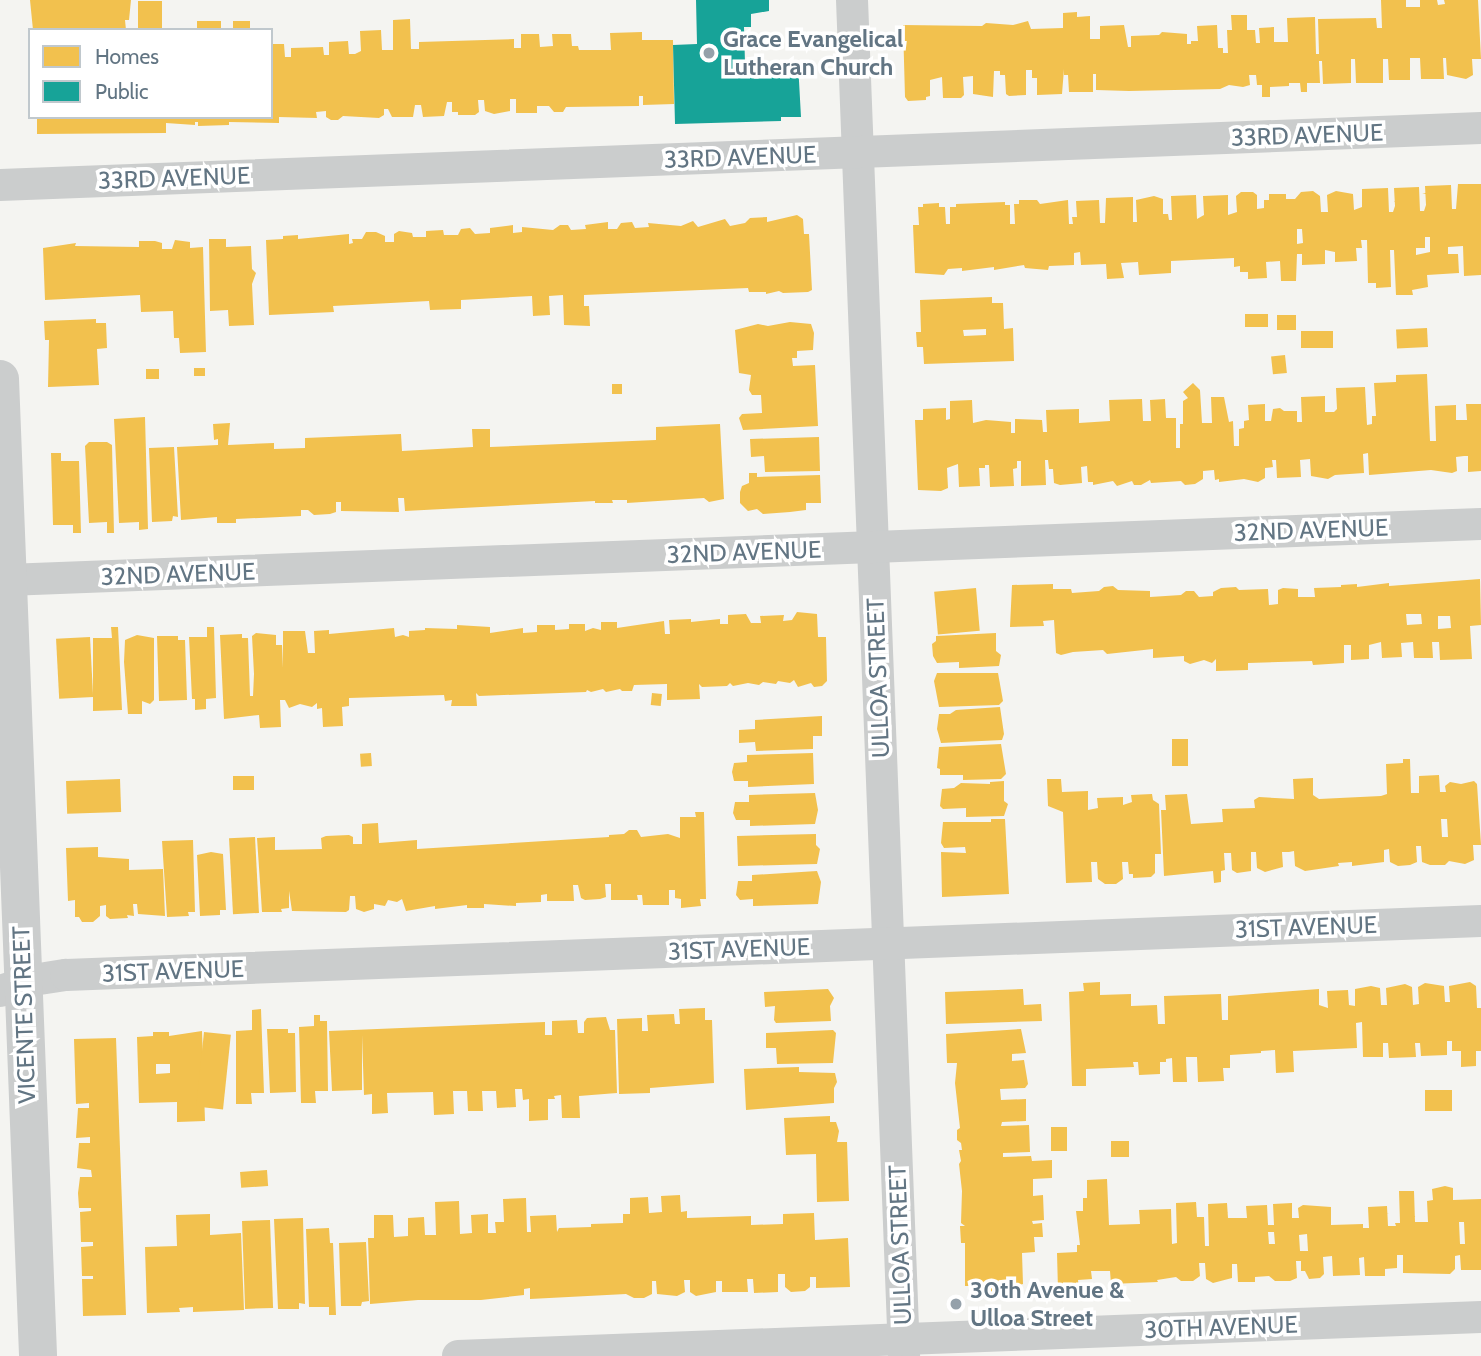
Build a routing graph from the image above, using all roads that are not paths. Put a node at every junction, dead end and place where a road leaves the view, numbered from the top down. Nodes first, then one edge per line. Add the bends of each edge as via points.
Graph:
1 (852, 0) edge
2 (1481, 128) edge
3 (858, 152) junction
4 (0, 185) edge
5 (0, 379) edge
6 (1481, 524) edge
7 (873, 547) junction
8 (7, 580) junction
9 (1481, 921) edge
10 (888, 943) junction
11 (12, 987) edge
12 (1481, 1317) edge
13 (904, 1348) edge
14 (37, 1356) edge
15 (458, 1356) edge

1 - 3 street, ULLOA STREET
2 - 3 street, 33RD AVENUE
3 - 4 street, 33RD AVENUE
3 - 7 street, ULLOA STREET
5 - 8 street, VICENTE STREET
6 - 7 street, 32ND AVENUE
7 - 8 street, 32ND AVENUE
7 - 10 street, ULLOA STREET
8 - 11 street, VICENTE STREET
9 - 10 street, 31ST AVENUE
10 - 11 street, 31ST AVENUE via 66,975
10 - 13 street, ULLOA STREET
11 - 14 street, VICENTE STREET
12 - 13 street, 30TH AVENUE
13 - 15 street, 30TH AVENUE

